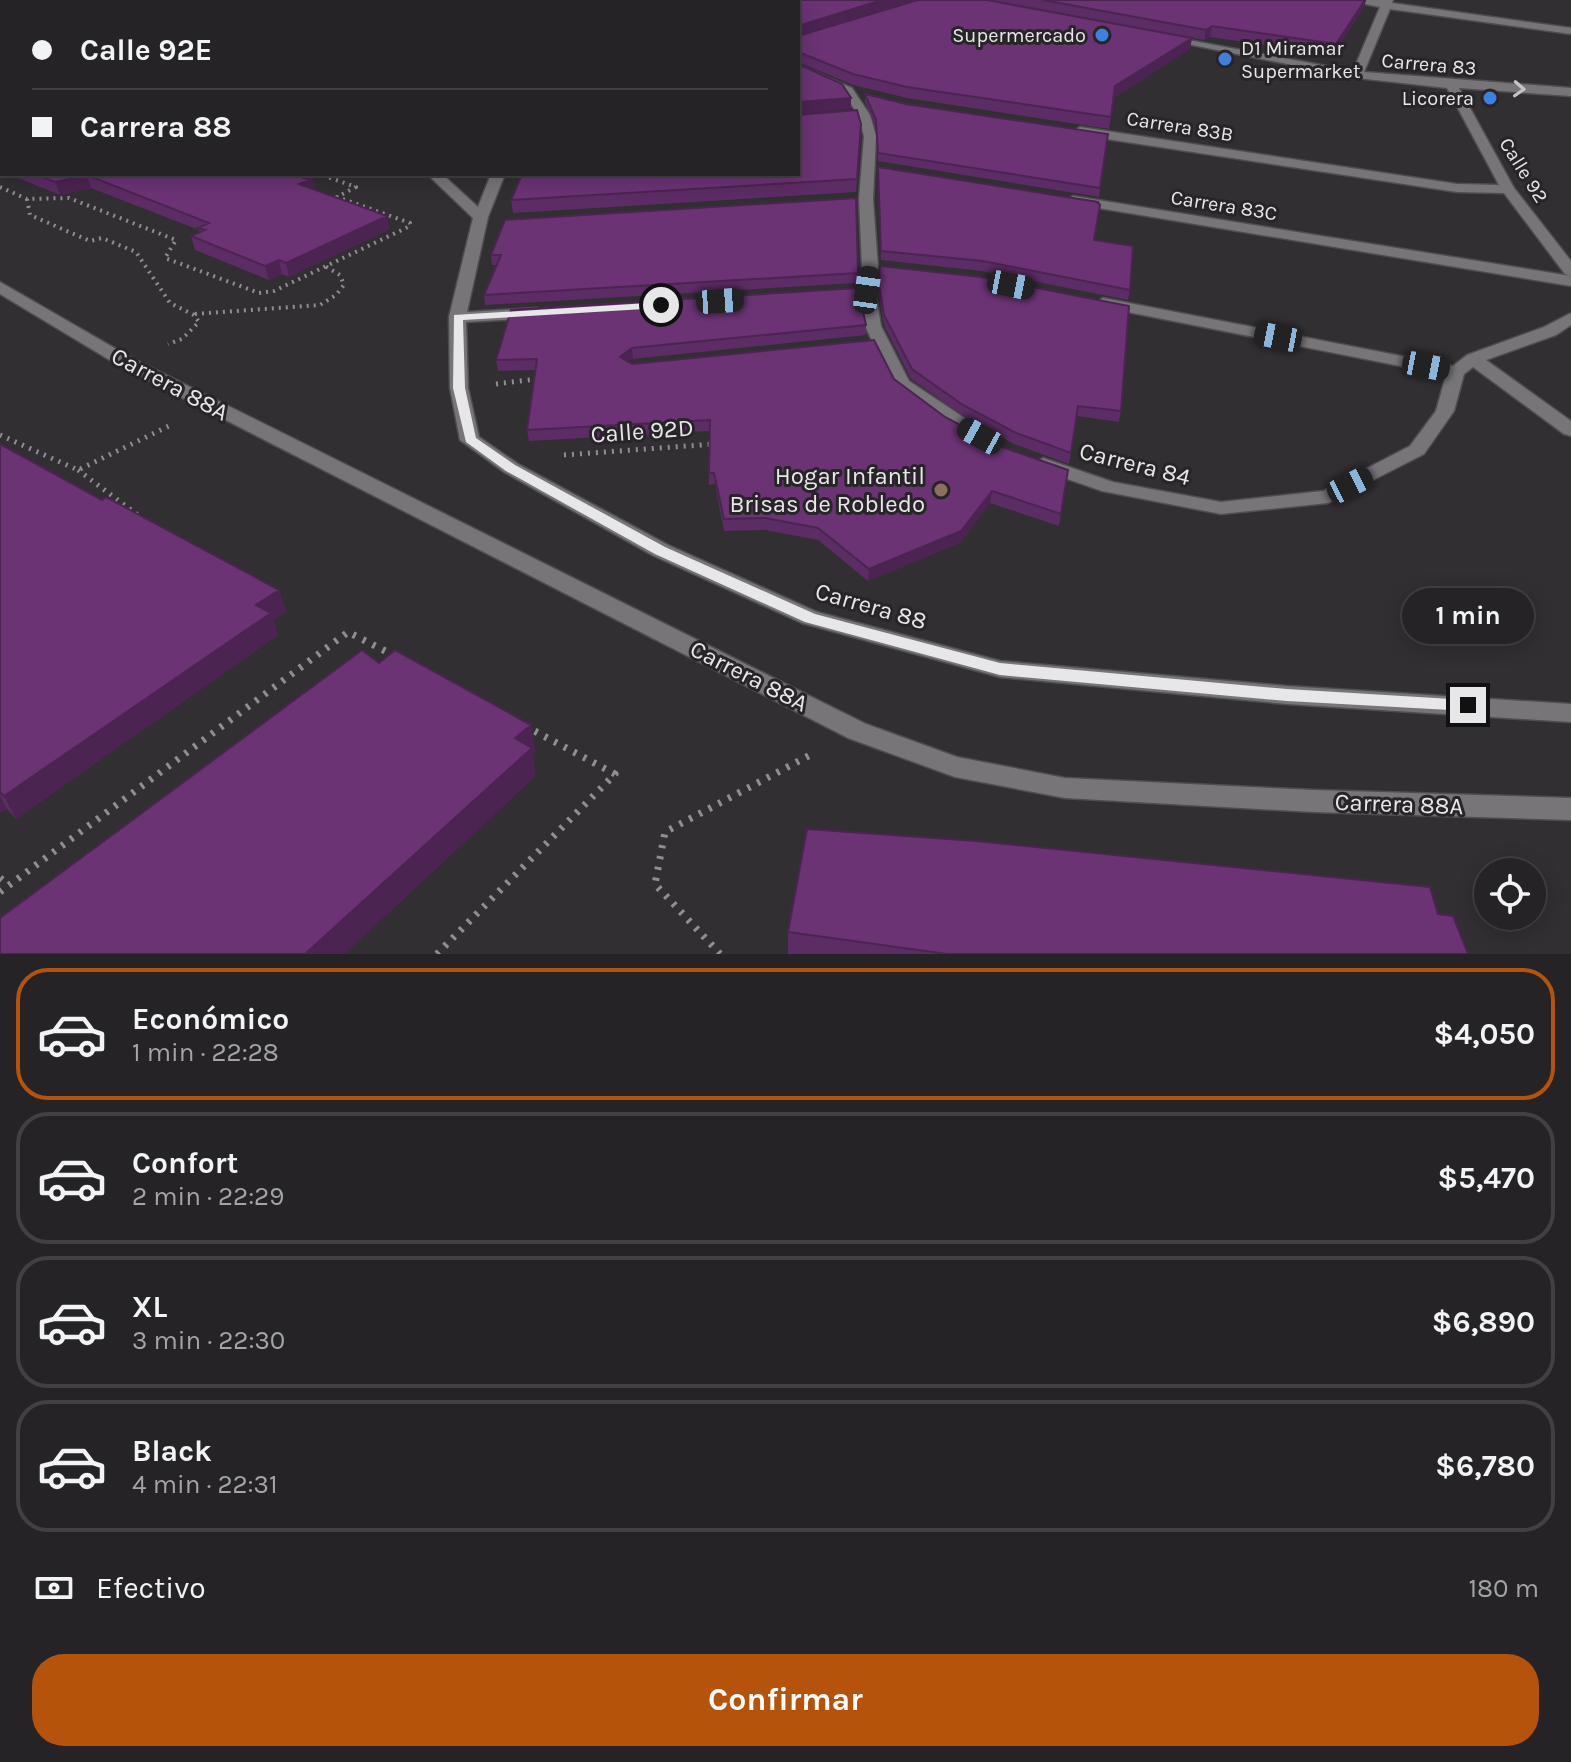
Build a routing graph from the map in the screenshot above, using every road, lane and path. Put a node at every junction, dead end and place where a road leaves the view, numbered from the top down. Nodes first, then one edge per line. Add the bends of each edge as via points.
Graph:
1 (1350, 0) edge
2 (1387, 2) edge
3 (1571, 31) edge
4 (1147, 35) edge
5 (800, 69) edge
6 (1357, 75) junction
7 (1451, 85) junction
8 (1571, 92) edge
9 (1064, 128) edge
10 (325, 176) edge
11 (436, 176) edge
12 (498, 176) edge
13 (0, 187) edge
14 (1508, 189) junction
15 (1061, 198) edge
16 (27, 199) junction
17 (487, 221) junction
18 (325, 266) junction
19 (1571, 271) edge
20 (1571, 281) edge
21 (0, 287) edge
22 (1088, 300) edge
23 (558, 312) edge
24 (194, 315) junction
25 (457, 317) junction
26 (1571, 318) edge
27 (1473, 359) junction
28 (124, 361) junction
29 (1456, 372) junction
30 (538, 378) edge
31 (459, 388) junction
32 (211, 405) junction
33 (1571, 430) edge
34 (0, 435) edge
35 (722, 444) edge
36 (993, 444) edge
37 (554, 456) dead end
38 (1021, 456) edge
39 (78, 470) junction
40 (148, 522) edge
41 (405, 662) edge
42 (1571, 713) edge
43 (517, 722) edge
44 (857, 731) junction
45 (1571, 809) edge
46 (0, 878) edge
47 (8, 885) junction
48 (0, 892) edge
49 (437, 954) edge
50 (720, 954) edge

1 - 2 street
2 - 3 street
2 - 6 street
4 - 6 street, Carrera 83
5 - 36 street via 855,93 858,116 870,136 877,168 858,200 878,268 859,291 873,326 873,343 901,384
6 - 7 street, Carrera 83
7 -> 8 street, Carrera 83
7 - 14 street, Calle 92
9 - 14 street, Carrera 83B via 1457,188
10 - 18 path via 356,187 337,197 410,223
11 - 17 street
12 - 17 street, Carrera 88
13 - 16 path
14 - 19 street, Calle 92
15 - 20 street, Carrera 83C
16 - 18 path via 69,198 176,240 165,258 251,292 274,291
16 - 24 path via 30,215 90,241 102,238 136,252 170,303
17 - 25 street, Carrera 88
18 - 24 path via 340,275 344,285 320,305
21 - 28 street, Carrera 88A
22 - 29 street
23 - 25 street
24 - 28 path via 199,322 182,339
25 - 31 street, Carrera 88
26 - 27 street
27 - 29 street
27 - 33 street
28 - 32 street, Carrera 88A
29 - 38 street, Carrera 84 via 1445,411 1417,450 1328,497 1221,508 1109,487
30 - 31 path
31 - 42 street, Carrera 88 via 470,440 511,468 660,550 810,618 1000,669
32 - 39 path
32 - 44 street, Carrera 88A
34 - 39 path
35 - 37 path, Calle 92D
39 - 40 path
41 - 47 path via 348,632
43 - 49 path via 615,774
44 - 45 street, Carrera 88A via 955,767 1065,788
44 - 50 path via 665,832 655,884
46 - 47 path
47 - 48 path

